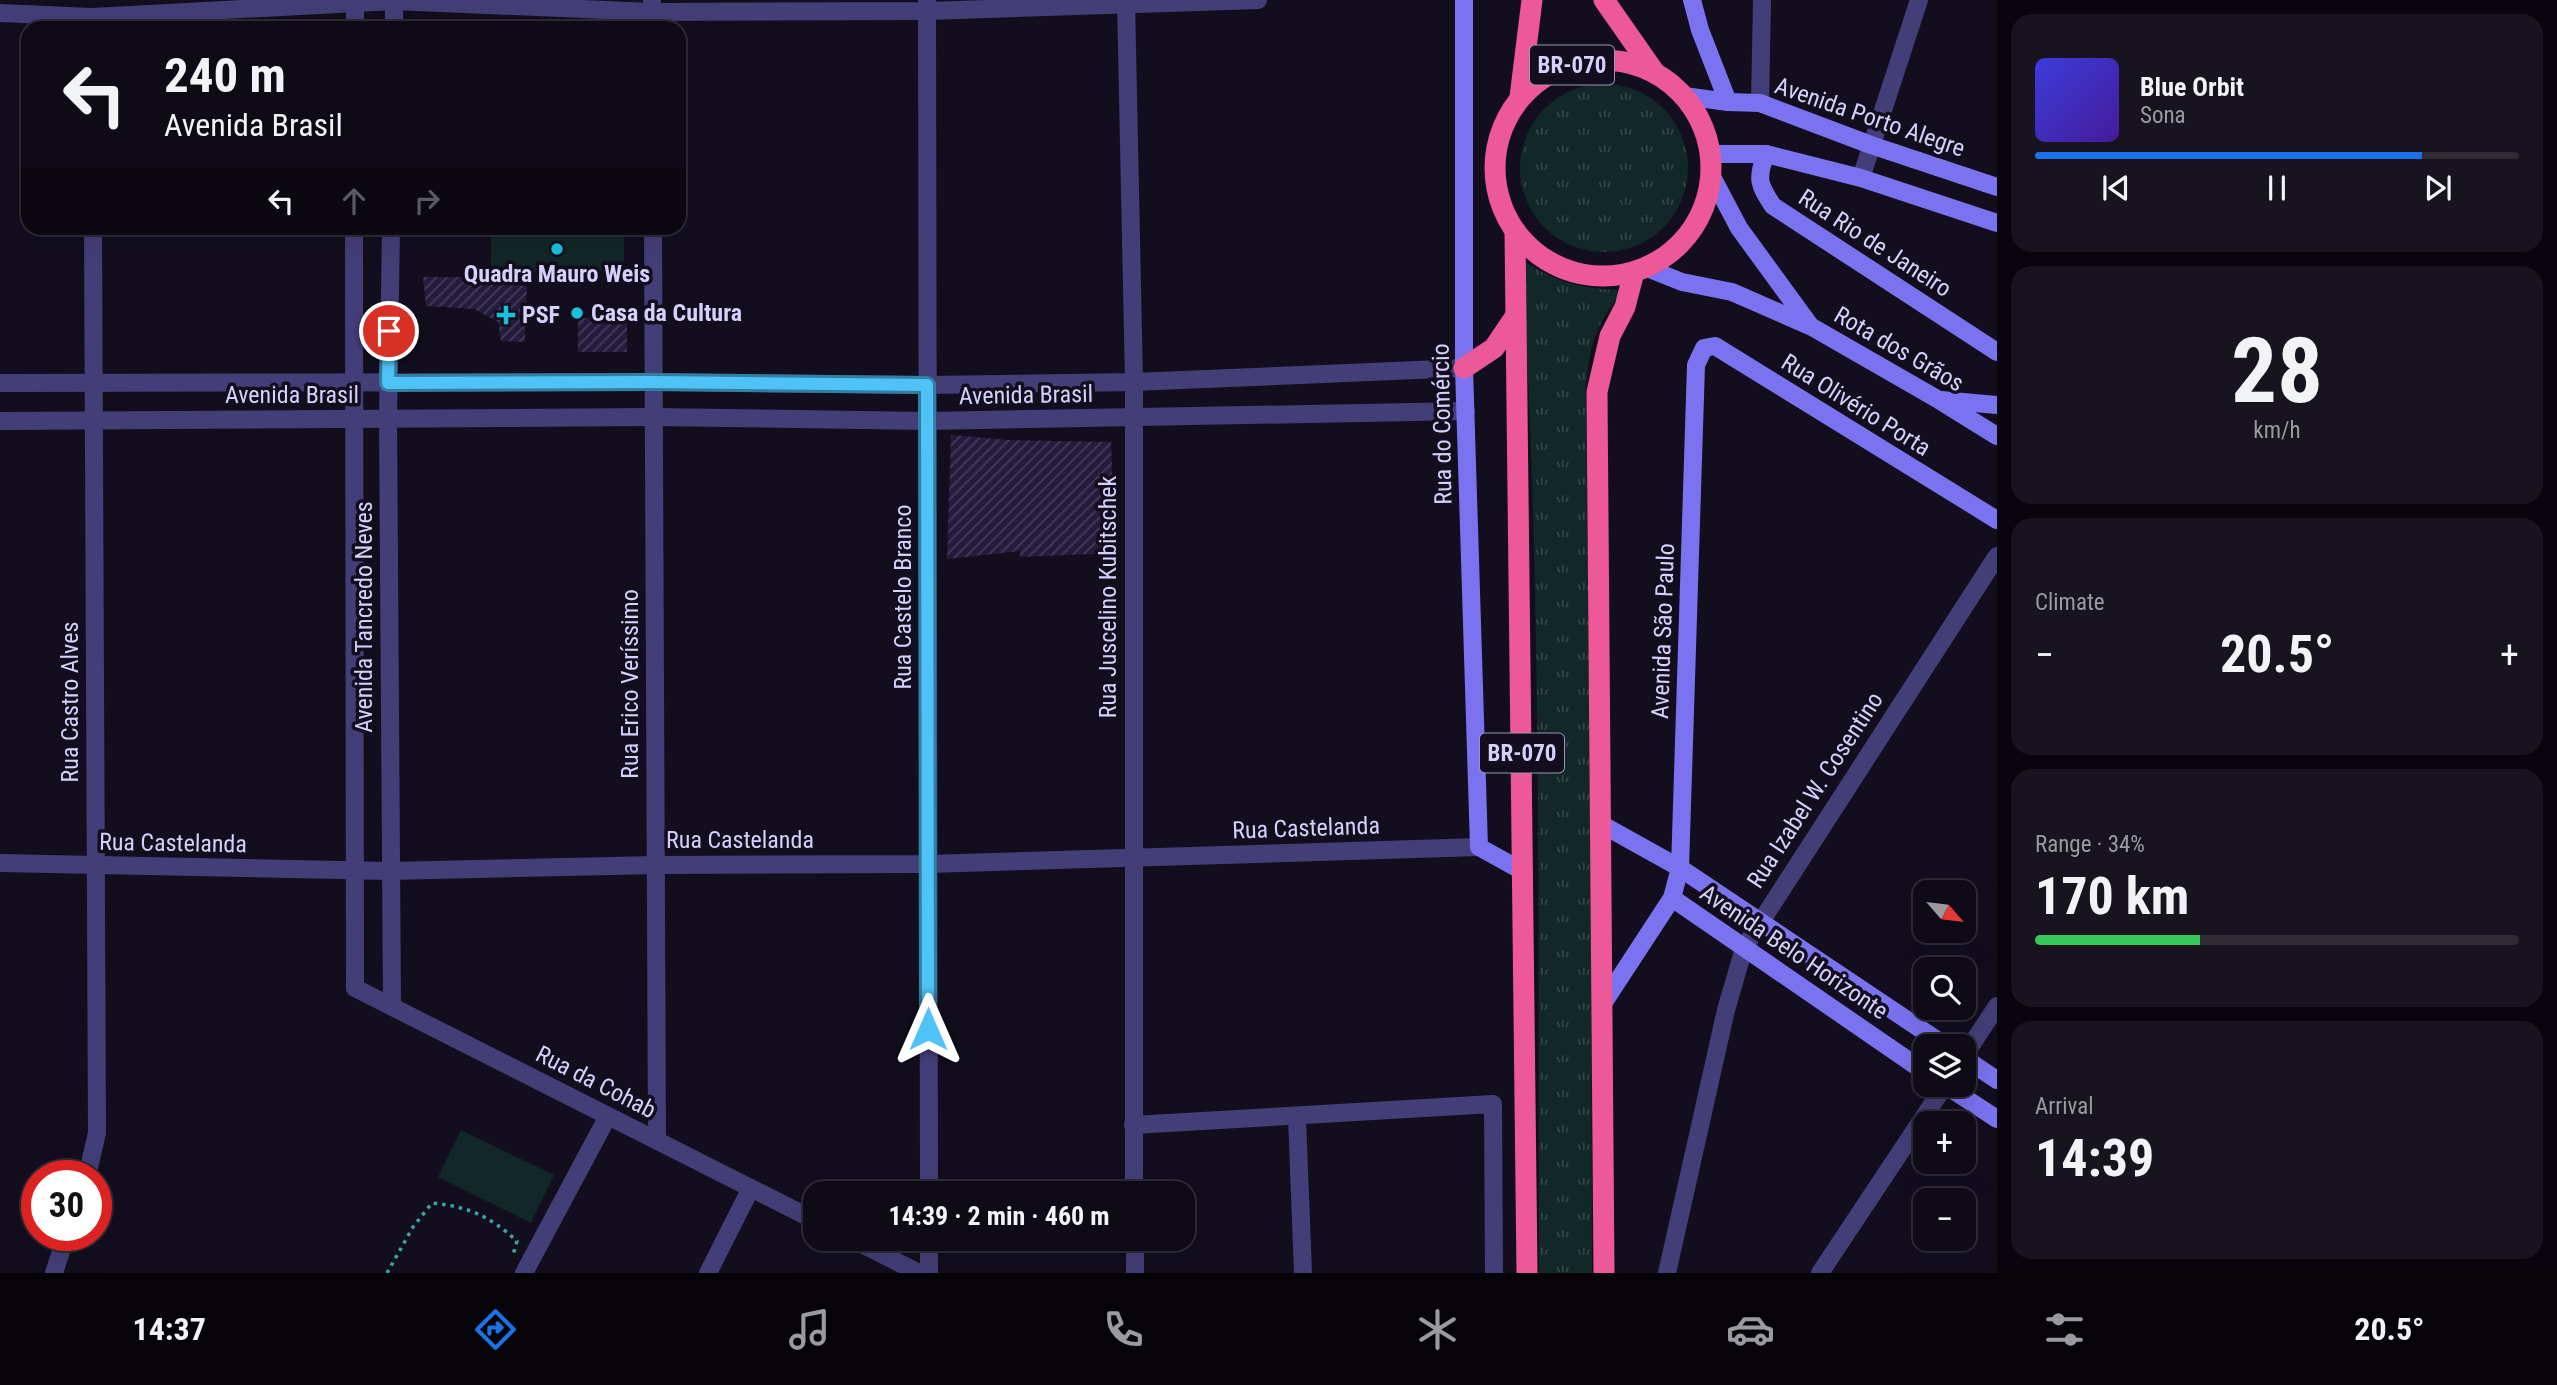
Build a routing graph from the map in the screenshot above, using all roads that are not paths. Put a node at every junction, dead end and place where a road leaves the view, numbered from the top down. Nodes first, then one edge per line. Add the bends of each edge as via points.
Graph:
1 (1258, 0) edge
2 (1464, 0) edge
3 (1532, 0) edge
4 (1604, 0) edge
5 (1692, 0) edge
6 (1762, 0) edge
7 (1919, 0) edge
8 (355, 1) edge
9 (394, 1) edge
10 (1126, 2) edge
11 (927, 6) edge
12 (0, 13) edge
13 (652, 13) edge
14 (92, 15) edge
15 (355, 21) edge
16 (394, 21) edge
17 (1655, 73) junction
18 (1684, 96) junction
19 (1520, 97) junction
20 (1728, 102) junction
21 (1760, 103) junction
22 (1871, 145) junction
23 (1766, 154) junction
24 (1710, 164) junction
25 (1861, 178) junction
26 (1997, 187) edge
27 (1997, 223) edge
28 (1515, 232) junction
29 (93, 235) edge
30 (355, 235) edge
31 (391, 235) edge
32 (653, 235) edge
33 (1640, 270) junction
34 (1515, 317) junction
35 (1812, 327) junction
36 (1997, 352) edge
37 (1696, 365) joint
38 (1464, 368) junction
39 (653, 382) junction
40 (1134, 382) junction
41 (0, 383) edge
42 (354, 383) junction
43 (388, 383) junction
44 (93, 384) junction
45 (927, 385) junction
46 (1939, 400) junction
47 (1997, 405) edge
48 (1466, 411) junction
49 (653, 417) junction
50 (1133, 418) junction
51 (354, 419) junction
52 (388, 419) junction
53 (94, 420) junction
54 (0, 421) edge
55 (927, 421) junction
56 (1995, 436) edge
57 (1997, 520) edge
58 (1997, 556) edge
59 (1601, 824) junction
60 (1479, 847) junction
61 (1132, 858) junction
62 (0, 863) edge
63 (928, 864) junction
64 (96, 865) junction
65 (656, 865) junction
66 (1680, 868) junction
67 (389, 871) junction
68 (355, 872) junction
69 (1524, 872) junction
70 (1672, 898) junction
71 (1759, 922) junction
72 (1744, 948) junction
73 (355, 988) joint
74 (1601, 1005) junction
75 (392, 1006) junction
76 (1997, 1006) edge
77 (1928, 1034) edge
78 (1976, 1038) edge
79 (1913, 1064) edge
80 (1976, 1065) edge
81 (1997, 1080) edge
82 (1937, 1097) edge
83 (1963, 1097) edge
84 (608, 1116) junction
85 (1297, 1117) junction
86 (1997, 1119) edge
87 (1133, 1125) junction
88 (657, 1140) junction
89 (91, 1160) edge
90 (929, 1181) edge
91 (1134, 1181) edge
92 (751, 1188) junction
93 (803, 1214) edge
94 (61, 1251) edge
95 (868, 1251) edge
96 (929, 1251) edge
97 (1135, 1251) edge
98 (888, 1266) edge
99 (1526, 1272) edge
100 (54, 1273) edge
101 (524, 1273) edge
102 (708, 1273) edge
103 (919, 1273) edge
104 (929, 1273) edge
105 (1135, 1273) edge
106 (1303, 1273) edge
107 (1494, 1273) edge
108 (1604, 1273) edge
109 (1667, 1273) edge
110 (1820, 1273) edge

1 - 10 street
2 - 38 street, Rua do Comércio
3 - 19 highway, BR-070
4 - 17 highway, BR-070
5 - 20 street
6 - 21 street
7 - 22 street
8 - 9 street
8 - 14 street
8 - 15 street
9 - 13 street
9 - 16 street
10 - 11 street
10 - 40 street, Rua Juscelino Kubitschek
11 - 13 street
11 - 45 street, Rua Castelo Branco
12 - 14 street
17 - 18 highway, BR-070
17 - 19 highway, BR-070 via 1620,60 1583,61 1549,73
18 - 20 street, Avenida Porto Alegre
18 - 24 highway, BR-070 via 1701,123
19 - 28 highway, BR-070 via 1502,128 1494,164 1499,200
20 - 21 street, Avenida Porto Alegre
21 - 22 street, Avenida Porto Alegre
22 - 25 street
22 - 26 street, Avenida Porto Alegre
23 - 24 street
23 - 25 street
23 - 36 street, Rua Rio de Janeiro via 1759,186 1773,206
24 - 33 highway, BR-070 via 1704,204 1690,231 1668,253
24 - 35 street, Rota dos Grãos via 1739,228
25 - 27 street
28 - 33 highway, BR-070 via 1540,256 1570,271 1604,276
28 - 34 highway, BR-070
29 - 44 street, Rua Castro Alves
30 - 42 street, Avenida Tancredo Neves
31 - 43 street, Avenida Tancredo Neves
32 - 39 street, Rua Erico Veríssimo
33 - 35 street, Rota dos Grãos via 1732,292
33 - 59 highway, BR-070 via 1610,336 1597,392
34 - 38 highway via 1494,348
34 - 69 highway, BR-070
35 - 46 street, Rota dos Grãos
37 - 57 street, Rua Olivério Porta via 1704,348 1715,346
37 - 66 street, Avenida São Paulo
38 - 40 street, Avenida Brasil
38 - 48 street, Rua do Comércio
39 - 43 street, Avenida Brasil
39 - 45 street, Avenida Brasil
39 - 49 street, Rua Erico Veríssimo
40 - 45 street, Avenida Brasil
40 - 50 street, Rua Juscelino Kubitschek
41 - 44 street, Avenida Brasil
42 - 43 street, Avenida Brasil
42 - 44 street, Avenida Brasil
42 - 51 street, Avenida Tancredo Neves
43 - 52 street, Avenida Tancredo Neves
44 - 53 street, Rua Castro Alves
45 - 55 street, Rua Castelo Branco
46 - 47 street
46 - 56 street, Rota dos Grãos
48 - 50 street, Avenida Brasil
48 - 60 street, Rua do Comércio
49 - 52 street, Avenida Brasil
49 - 55 street, Avenida Brasil
49 - 65 street, Rua Erico Veríssimo
50 - 55 street, Avenida Brasil
50 - 61 street, Rua Juscelino Kubitschek
51 - 52 street, Avenida Brasil
51 - 53 street, Avenida Brasil
51 - 68 street, Avenida Tancredo Neves
52 - 67 street, Avenida Tancredo Neves
53 - 54 street, Avenida Brasil
53 - 64 street, Rua Castro Alves
55 - 63 street, Rua Castelo Branco
58 - 71 street, Rua Izabel W. Cosentino
59 - 66 street, Avenida Belo Horizonte
59 - 74 highway, BR-070
60 - 61 street, Rua Castelanda
60 - 69 street
61 - 63 street, Rua Castelanda
61 - 87 street, Rua Juscelino Kubitschek
62 - 64 street, Rua Castelanda
63 - 65 street, Rua Castelanda
63 - 90 street, Rua Castelo Branco
64 - 68 street, Rua Castelanda
64 - 89 street, Rua Castro Alves via 97,1133
65 - 67 street, Rua Castelanda
65 - 88 street, Rua Erico Veríssimo
66 - 70 street, Avenida São Paulo
66 - 71 street, Avenida Belo Horizonte
67 - 68 street, Rua Castelanda
67 - 75 street, Avenida Tancredo Neves
68 - 73 street, Avenida Tancredo Neves
69 - 99 highway, BR-070
70 - 72 street, Avenida Belo Horizonte
70 - 74 street, Avenida Belo Horizonte
71 - 72 street, Rua Izabel W. Cosentino
71 - 77 street, Avenida Belo Horizonte
72 - 79 street, Avenida Belo Horizonte
72 - 109 street, Rua Izabel W. Cosentino
73 - 75 street, Rua da Cohab
74 - 108 highway, BR-070
75 - 84 street, Rua da Cohab
76 - 78 street
80 - 81 street
82 - 110 street
83 - 86 street
84 - 88 street, Rua da Cohab
84 - 101 street
85 - 87 street
85 - 106 street
85 - 107 street via 1493,1104
87 - 91 street, Rua Juscelino Kubitschek
88 - 92 street, Rua da Cohab
92 - 93 street, Rua da Cohab
92 - 102 street
94 - 100 street
95 - 98 street
96 - 104 street
97 - 105 street
98 - 103 street

